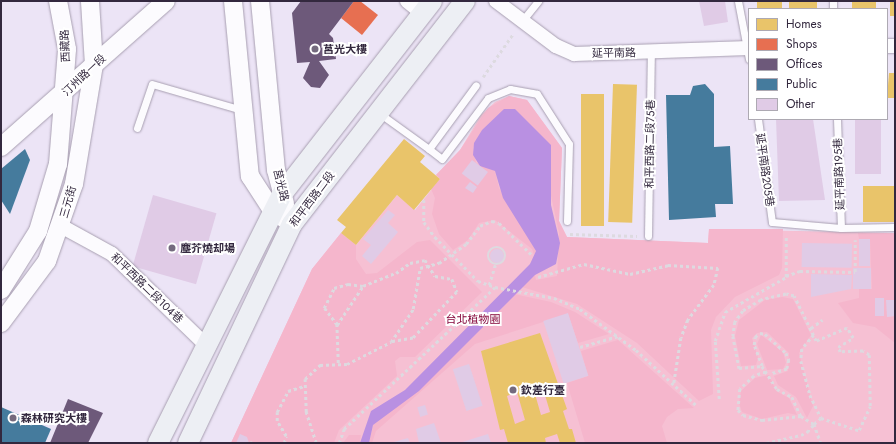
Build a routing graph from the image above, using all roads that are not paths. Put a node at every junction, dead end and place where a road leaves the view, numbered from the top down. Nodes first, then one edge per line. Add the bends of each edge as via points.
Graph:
1 (58, 1) edge
2 (90, 1) edge
3 (166, 1) edge
4 (233, 1) edge
5 (260, 1) edge
6 (465, 1) edge
7 (496, 1) edge
8 (538, 1) edge
9 (738, 1) edge
10 (420, 5) edge
11 (522, 21) junction
12 (651, 52) junction
13 (748, 52) edge
14 (94, 65) junction
15 (476, 85) road end
16 (65, 92) junction
17 (244, 111) junction
18 (377, 112) junction
19 (758, 120) edge
20 (837, 120) edge
21 (137, 128) dead end
22 (1, 147) edge
23 (429, 149) junction
24 (277, 202) junction
25 (567, 221) road end
26 (292, 224) junction
27 (61, 226) junction
28 (895, 227) edge
29 (841, 228) junction
30 (648, 236) road end
31 (1, 290) edge
32 (1, 323) edge
33 (206, 345) junction
34 (158, 443) edge
35 (188, 443) edge

1 - 16 street, 西藏路 via 68,49
2 - 14 street
3 - 14 street, 汀州路一段
4 - 17 street, 莒光路
5 - 24 street, 莒光路
6 - 18 main road, 和平西路二段
7 - 11 street, 延平南路
8 - 11 lane
9 - 13 lane
10 - 24 main road
11 - 12 street, 延平南路 via 556,46 574,54
12 - 13 street, 延平南路
12 - 30 lane, 和平西路二段75巷
14 - 16 street, 汀州路一段
14 - 27 street, 三元街 via 84,138
15 - 23 lane
16 - 22 street, 汀州路一段
16 - 31 street, 三元街 via 58,164 38,231
17 - 21 lane via 152,84
17 - 24 street, 莒光路 via 250,176
18 - 23 lane
18 - 26 main road, 和平西路二段
19 - 29 lane, 延平南路205巷 via 772,222
20 - 29 lane, 延平南路195巷
23 - 25 lane via 442,158 488,98 510,89 537,94 569,144
24 - 26 street, 莒光路
24 - 33 main road
26 - 35 main road, 和平西路二段
27 - 32 street, 三元街 via 47,261
27 - 33 street, 和平西路二段104巷 via 112,254
28 - 29 lane
33 - 34 main road

